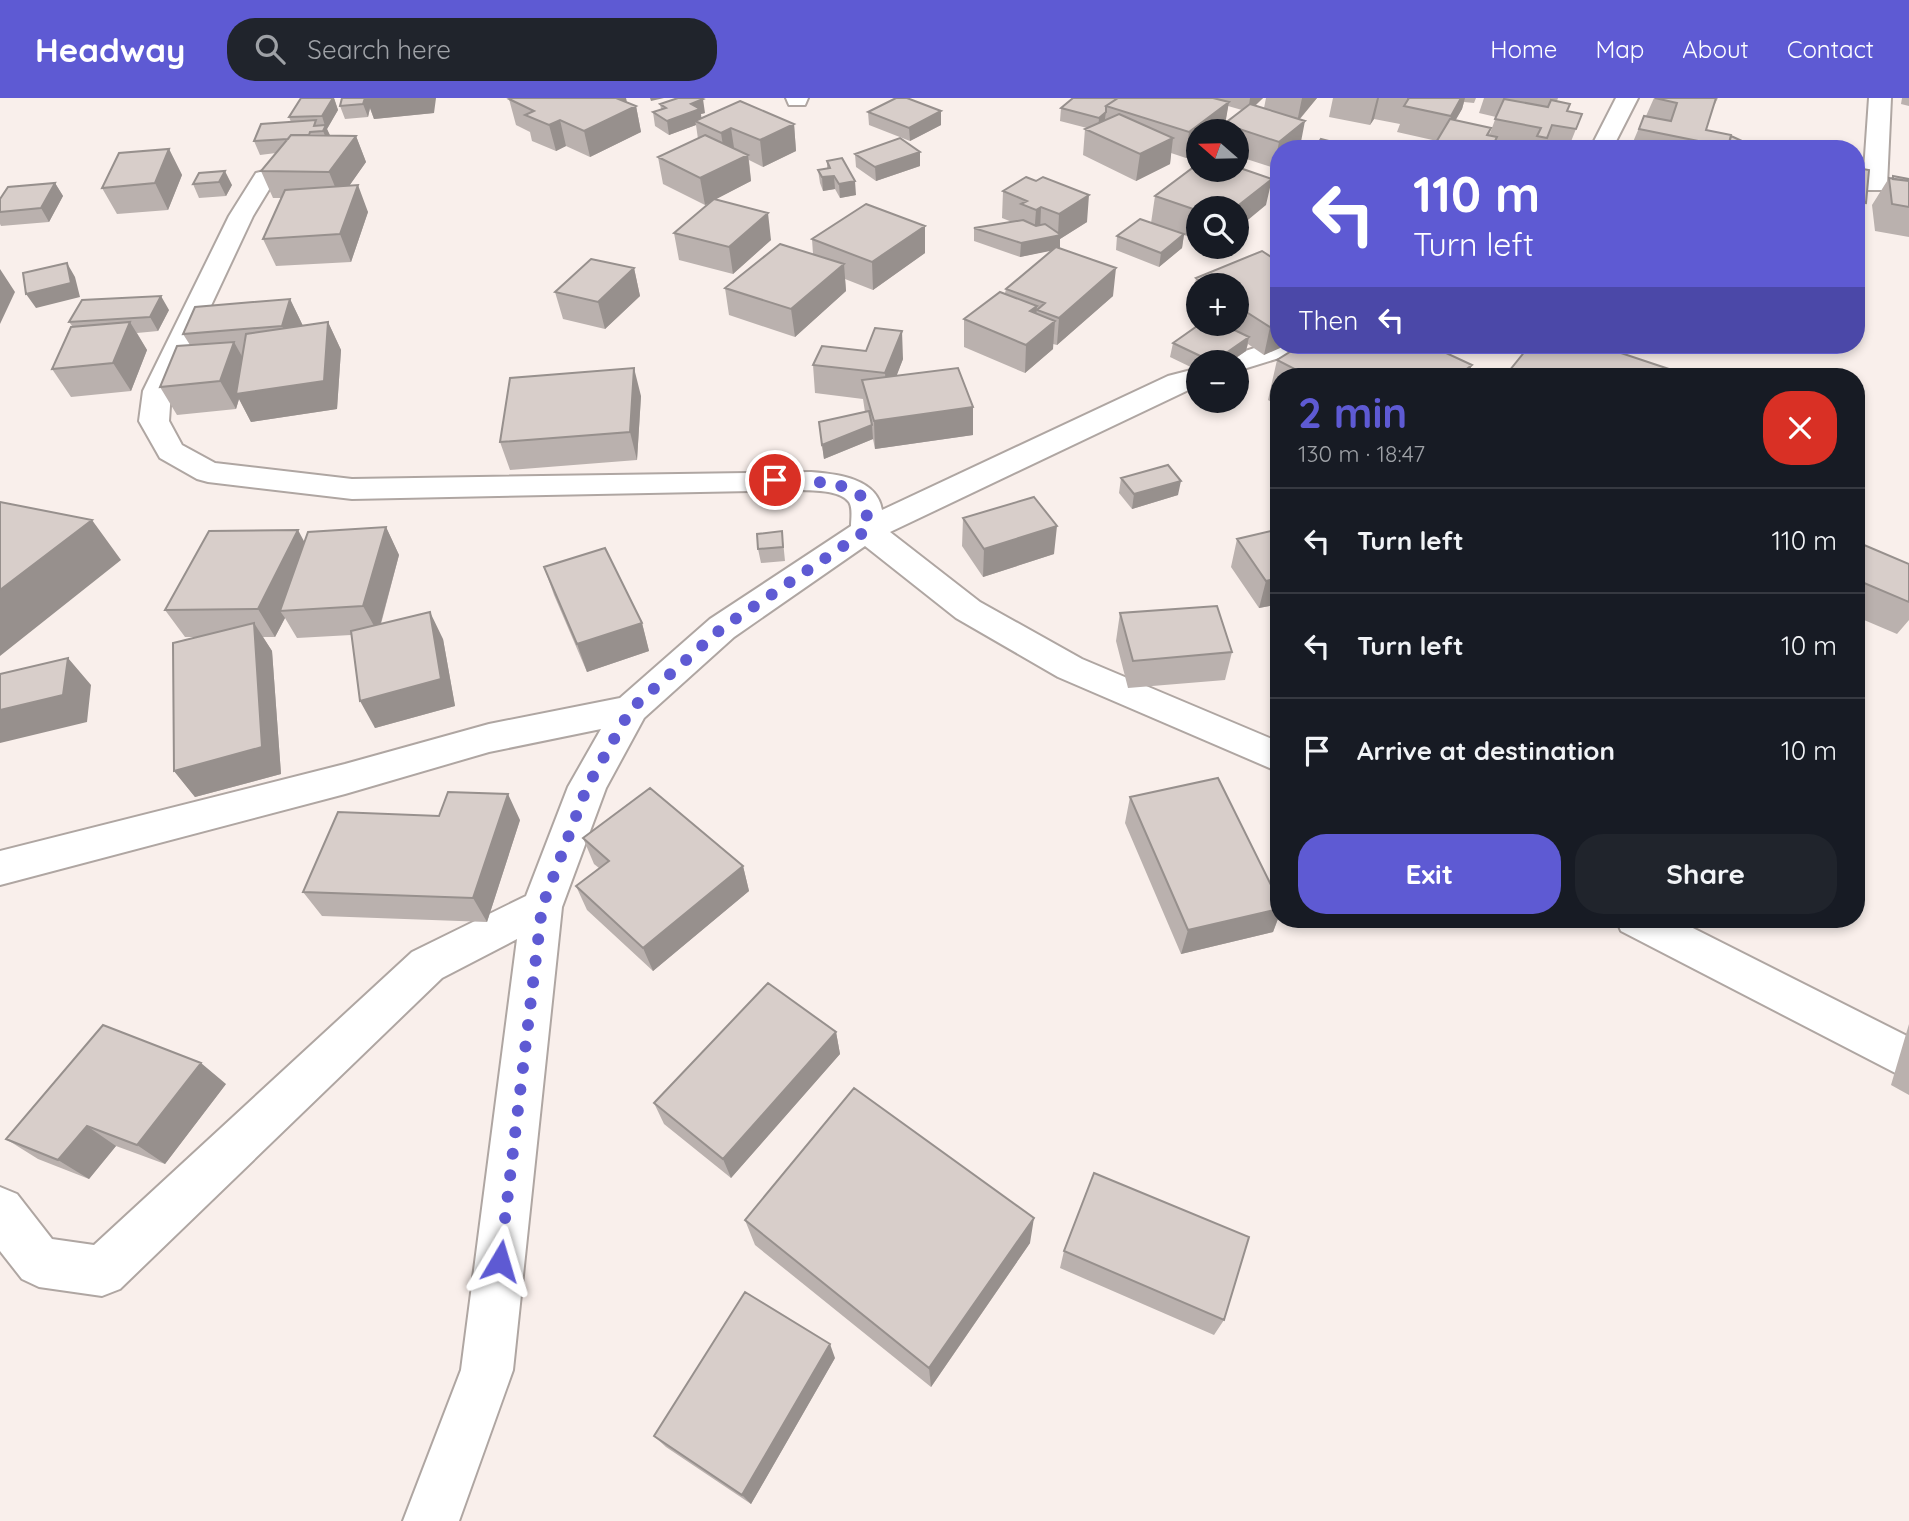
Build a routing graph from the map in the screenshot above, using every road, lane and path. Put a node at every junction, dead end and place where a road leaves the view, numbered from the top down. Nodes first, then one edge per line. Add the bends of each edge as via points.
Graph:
1 (1627, 98) edge
2 (1880, 98) edge
3 (1606, 140) edge
4 (264, 178) edge
5 (1875, 185) dead end
6 (1270, 352) edge
7 (1249, 359) edge
8 (1186, 380) edge
9 (867, 530) junction
10 (631, 709) junction
11 (1270, 754) edge
12 (0, 868) edge
13 (542, 907) junction
14 (1654, 928) edge
15 (1909, 1059) edge
16 (0, 1211) edge
17 (431, 1521) edge

1 - 3 street
2 - 5 street
4 - 9 street via 157,391 154,421 171,451 208,472 352,489 818,482 853,489 865,502
6 - 7 street
8 - 9 street
9 - 10 street via 722,628
9 - 11 street via 968,610 1070,668
10 - 12 street via 489,738
10 - 13 street via 587,787
13 - 16 street via 427,965 102,1271 39,1262
13 - 17 street via 487,1370
14 - 15 street

